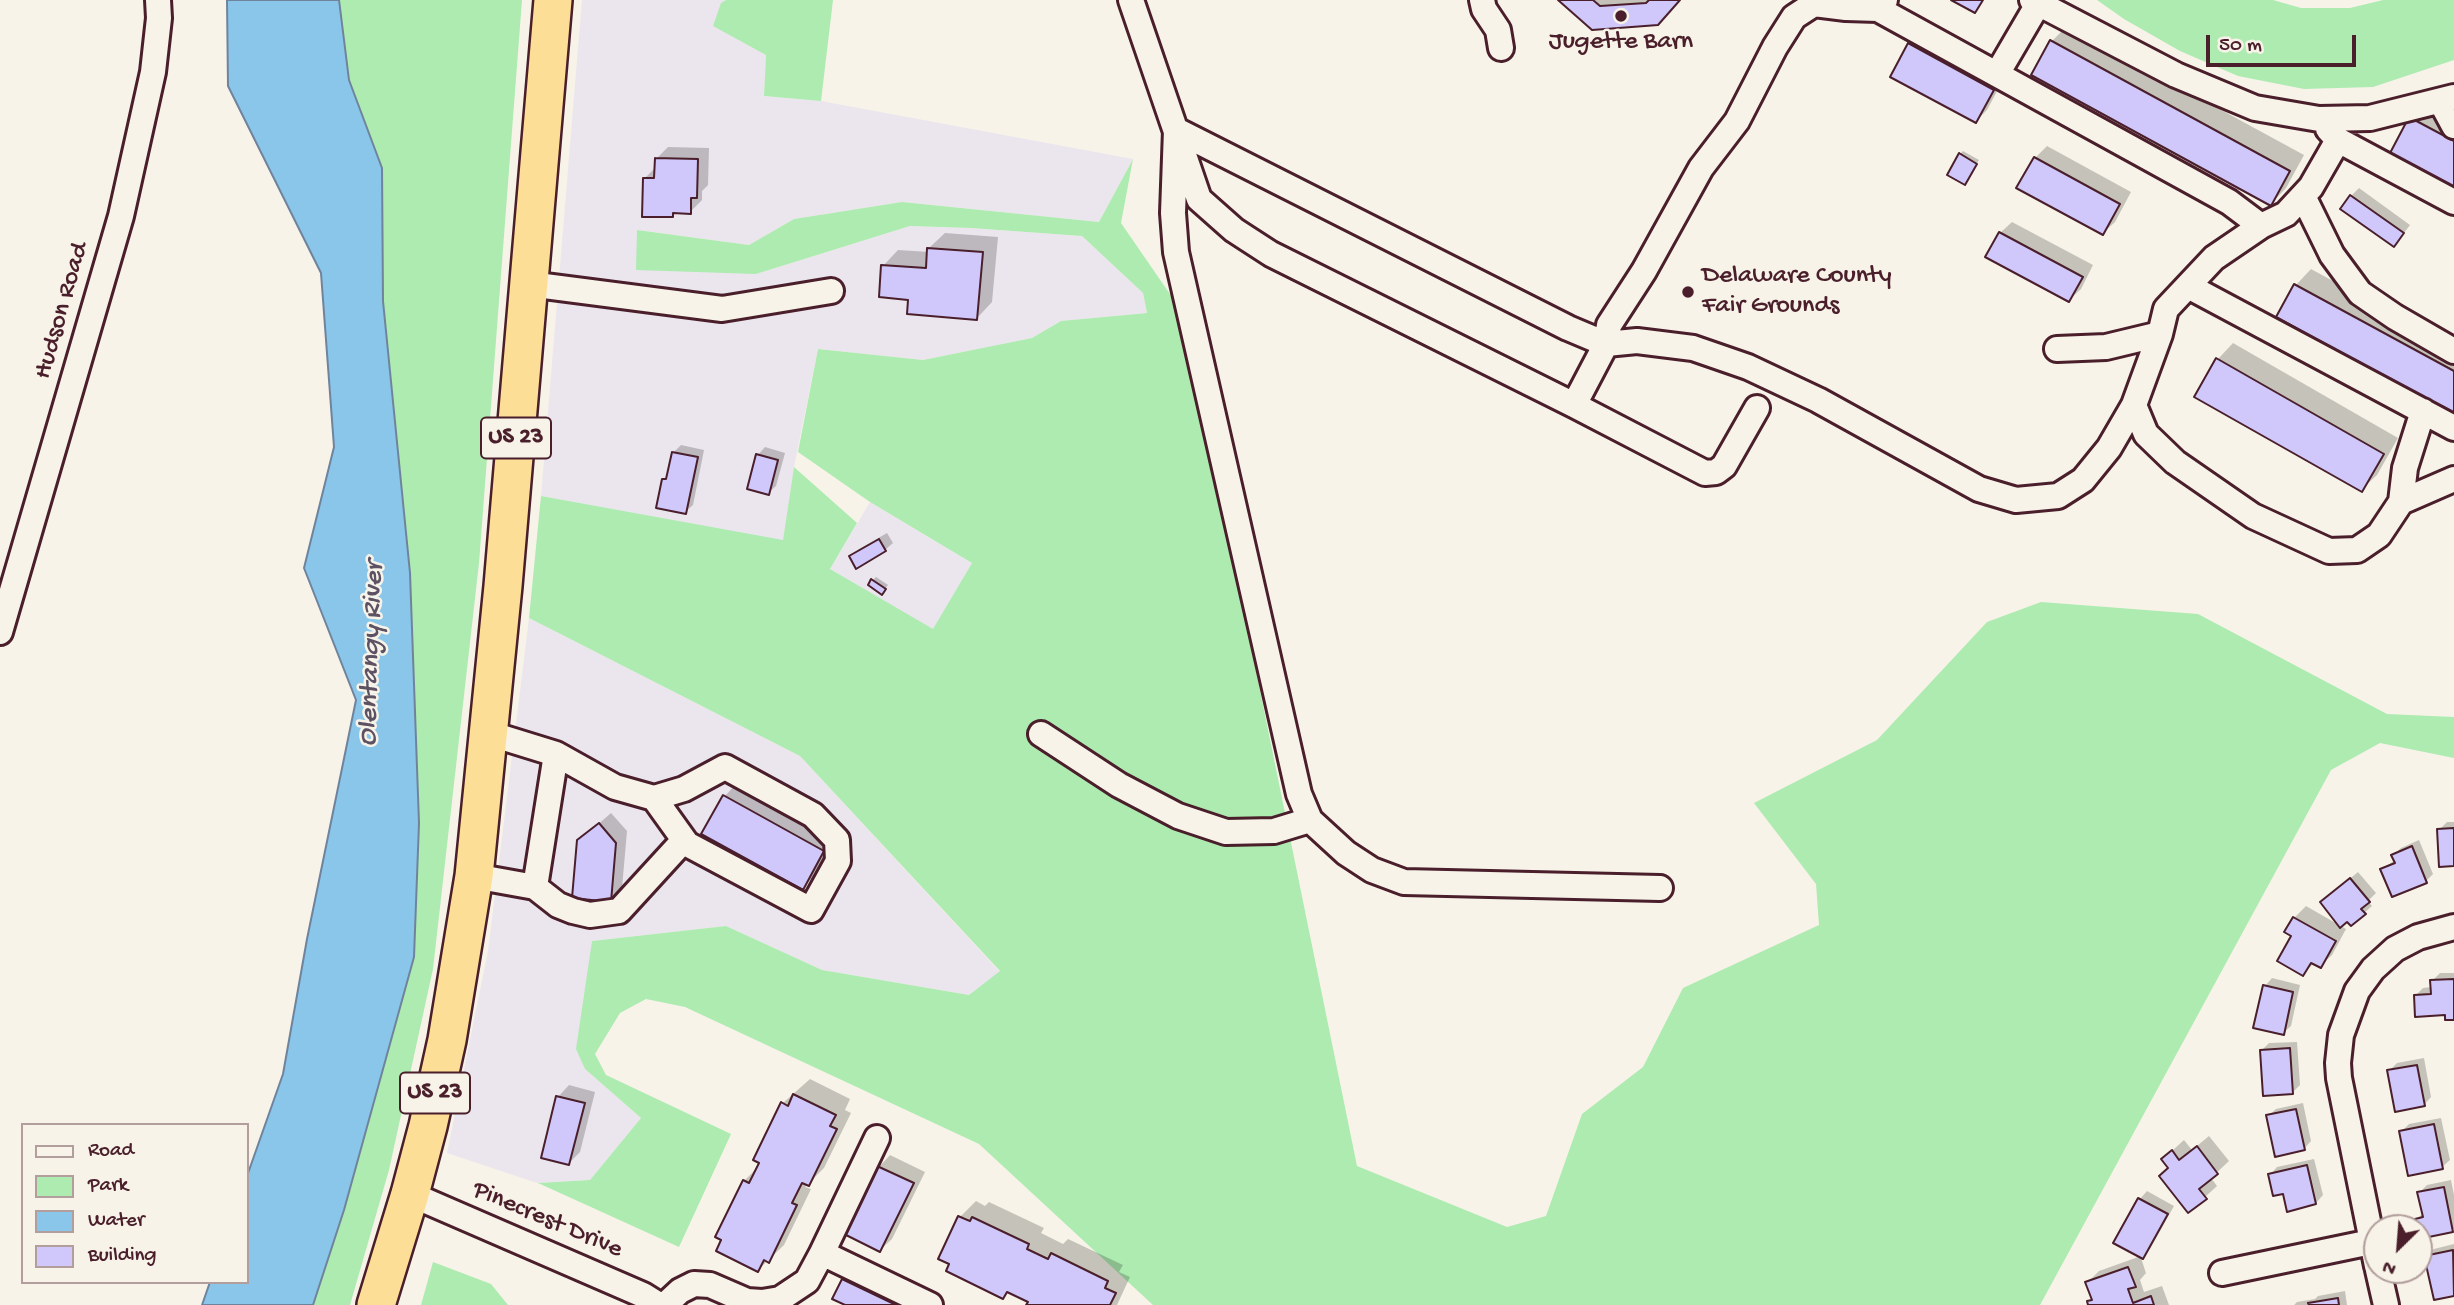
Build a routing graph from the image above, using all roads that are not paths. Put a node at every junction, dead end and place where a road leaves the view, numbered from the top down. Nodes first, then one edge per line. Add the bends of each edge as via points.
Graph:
1 (158, 0) edge
2 (553, 0) edge
3 (1131, 0) edge
4 (1482, 0) edge
5 (1812, 2) edge
6 (2035, 2) edge
7 (1881, 4) edge
8 (1501, 48) dead end
9 (1997, 74) junction
10 (2447, 99) edge
11 (2319, 119) junction
12 (2454, 126) edge
13 (1176, 130) junction
14 (2338, 140) junction
15 (2302, 196) junction
16 (2454, 202) edge
17 (2261, 226) junction
18 (529, 284) junction
19 (2188, 286) junction
20 (831, 291) dead end
21 (2160, 334) junction
22 (1606, 344) junction
23 (2057, 349) dead end
24 (2454, 351) edge
25 (1574, 405) junction
26 (2134, 405) junction
27 (1757, 408) dead end
28 (2423, 411) junction
29 (2454, 428) edge
30 (2454, 479) edge
31 (2402, 502) junction
32 (0, 632) edge
33 (488, 733) junction
34 (1041, 734) dead end
35 (556, 754) junction
36 (654, 798) junction
37 (1311, 820) junction
38 (684, 839) junction
39 (474, 876) junction
40 (535, 887) junction
41 (1660, 888) dead end
42 (2454, 927) edge
43 (877, 1138) dead end
44 (410, 1194) junction
45 (2366, 1214) edge
46 (2363, 1244) edge
47 (821, 1254) junction
48 (2222, 1273) dead end
49 (2381, 1284) edge
50 (376, 1305) edge
51 (659, 1305) edge
52 (666, 1305) edge
53 (930, 1305) edge
54 (2386, 1305) edge

1 - 32 street, Hudson Road via 150,92 121,216
2 - 18 highway, US 23
3 - 13 street
4 - 8 street via 1498,30
5 - 7 street via 1846,8
5 - 22 street via 1794,17 1737,121 1701,168 1609,325
6 - 9 street
6 - 11 street via 2176,75 2255,108
7 - 9 street
9 - 17 street via 2229,202
10 - 11 street via 2370,118
10 - 12 street
11 - 14 street
13 - 22 street
13 - 25 street via 1199,198 1234,230 1272,254
13 - 37 street via 1176,252 1299,794
14 - 15 street
14 - 16 street
15 - 17 street via 2286,214
15 - 24 street via 2332,255 2360,293
17 - 19 street via 2214,258
18 - 20 street via 722,309
18 - 33 highway, US 23
19 - 21 street via 2166,309
19 - 28 street
21 - 23 street via 2106,347
21 - 26 street
22 - 25 street
22 - 26 street via 1637,341 1693,348 1748,368 1818,400 1979,489 2016,500 2058,496 2083,480 2109,448
25 - 27 street via 1705,473 1724,466
26 - 31 street via 2146,434 2175,463 2253,516 2329,551 2357,550 2379,535
28 - 29 street
28 - 31 street via 2405,468
30 - 31 street
33 - 35 street
33 - 39 highway, US 23
34 - 37 street via 1178,816 1226,832 1275,831
35 - 36 street via 615,787
35 - 40 street
36 - 38 street
36 - 38 street via 684,789 725,767 813,815 837,840 838,862 811,910
37 - 41 street via 1354,859 1404,882
38 - 40 street via 618,911 590,915 572,911
39 - 40 street
39 - 44 highway, US 23 via 447,1040
42 - 45 street via 2418,937 2373,969 2357,991 2341,1035 2339,1078
43 - 47 street
44 - 50 highway, US 23
44 - 51 street, Pinecrest Drive
46 - 48 street
47 - 52 street via 807,1281 780,1299 747,1301 710,1285 694,1284
47 - 53 street
49 - 54 street

